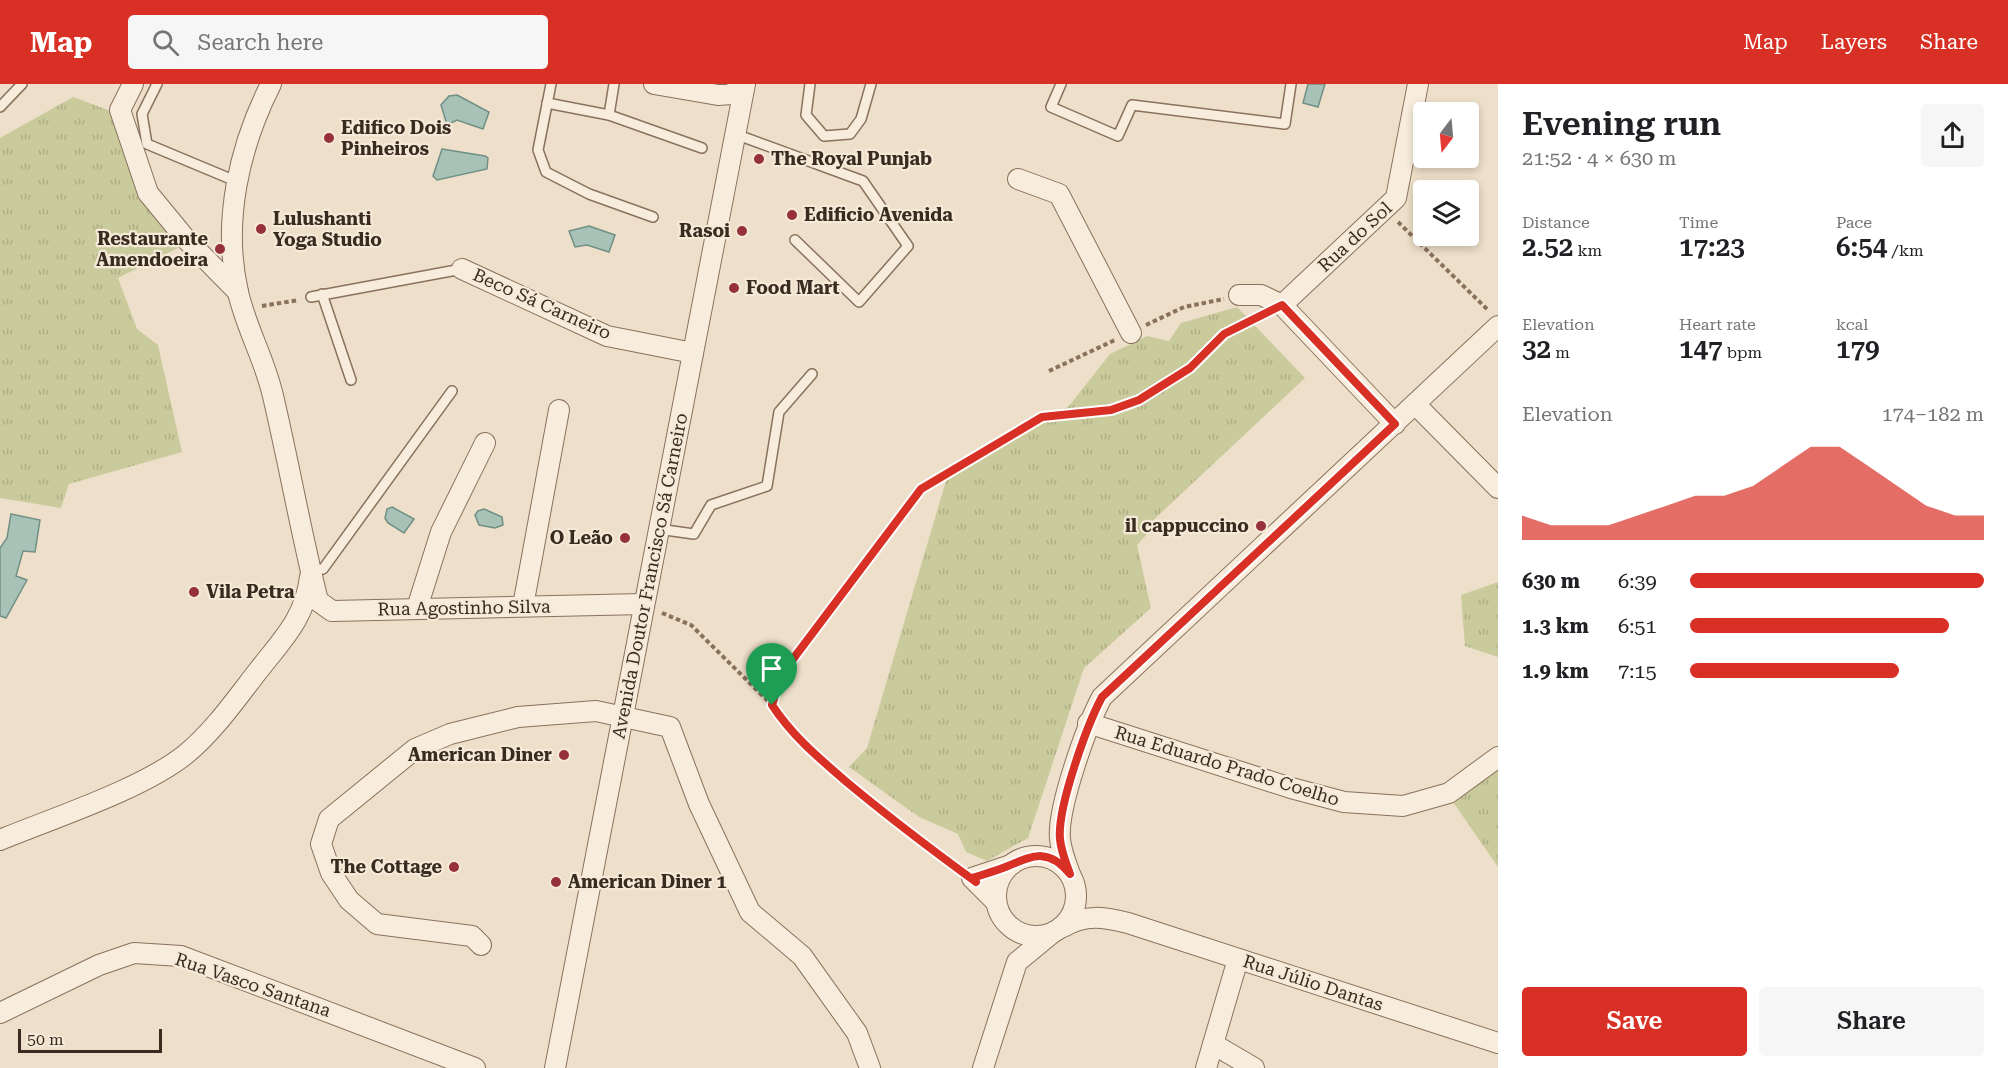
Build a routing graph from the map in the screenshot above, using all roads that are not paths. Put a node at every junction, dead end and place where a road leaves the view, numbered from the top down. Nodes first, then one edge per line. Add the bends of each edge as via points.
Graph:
1 (22, 84) edge
2 (133, 84) edge
3 (157, 84) edge
4 (551, 84) edge
5 (614, 84) edge
6 (654, 84) edge
7 (743, 84) edge
8 (810, 84) edge
9 (871, 84) edge
10 (1061, 84) edge
11 (1291, 84) edge
12 (1418, 84) edge
13 (267, 85) edge
14 (547, 102) junction
15 (0, 107) edge
16 (609, 115) junction
17 (735, 134) junction
18 (702, 148) dead end
19 (1018, 179) dead end
20 (237, 182) junction
21 (653, 217) dead end
22 (795, 240) dead end
23 (462, 269) joint
24 (322, 294) junction
25 (1239, 295) dead end
26 (311, 297) road end
27 (241, 301) junction
28 (1282, 305) junction
29 (1498, 326) edge
30 (1131, 333) dead end
31 (693, 353) junction
32 (812, 375) dead end
33 (351, 380) dead end
34 (452, 391) dead end
35 (1415, 404) junction
36 (559, 410) dead end
37 (1395, 424) junction
38 (486, 443) dead end
39 (1498, 488) edge
40 (658, 529) junction
41 (310, 571) junction
42 (644, 604) junction
43 (523, 606) junction
44 (417, 608) junction
45 (623, 715) junction
46 (1088, 723) junction
47 (1498, 757) edge
48 (1065, 805) junction
49 (0, 840) edge
50 (1016, 862) junction
51 (1071, 876) junction
52 (998, 909) junction
53 (1128, 923) junction
54 (1057, 931) junction
55 (481, 945) dead end
56 (1238, 959) junction
57 (1017, 962) junction
58 (0, 1013) edge
59 (1498, 1043) edge
60 (560, 1044) junction
61 (1213, 1044) junction
62 (475, 1068) edge
63 (539, 1068) edge
64 (555, 1068) edge
65 (870, 1068) edge
66 (983, 1068) edge
67 (1206, 1068) edge
68 (1254, 1068) edge

1 - 15 lane
2 - 27 street via 120,110 148,193
3 - 20 lane via 142,114 147,144
4 - 14 lane
5 - 16 lane
6 - 7 street via 718,95 732,94
7 - 17 street, Avenida Doutor Francisco Sá Carneiro
8 - 9 lane via 806,116 824,136 850,134 861,118
10 - 11 lane via 1051,107 1118,136 1132,105 1285,124
12 - 28 street, Rua do Sol via 1396,198
13 - 20 street
14 - 16 lane
14 - 21 lane via 538,150 546,172 589,194
16 - 18 lane
17 - 22 lane via 863,181 908,246 859,302
17 - 31 street, Avenida Doutor Francisco Sá Carneiro
19 - 30 street via 1059,194
20 - 27 street via 231,225
23 - 24 lane
23 - 31 street, Beco Sá Carneiro via 607,336
24 - 26 lane
24 - 33 lane
25 - 28 street via 1261,295
27 - 41 street, Rua Agostinho Silva via 273,392
28 - 37 street
29 - 35 street
31 - 40 street, Avenida Doutor Francisco Sá Carneiro
32 - 40 lane via 779,412 767,486 711,505 694,534
34 - 41 lane via 323,569
35 - 37 street
35 - 39 street
36 - 43 street
37 - 46 street via 1102,697
38 - 44 street via 441,531
40 - 42 street, Avenida Doutor Francisco Sá Carneiro
41 - 44 street, Rua Agostinho Silva via 318,601 332,611
41 - 49 street via 308,594 295,626 205,737 185,755 128,787
42 - 43 street, Rua Agostinho Silva
42 - 45 street, Avenida Doutor Francisco Sá Carneiro
43 - 44 street, Rua Agostinho Silva
45 - 55 street via 596,711 518,717 450,734 415,749 329,819 321,844 331,873 349,900 377,924 472,936
45 - 60 street, Avenida Doutor Francisco Sá Carneiro
45 - 65 street via 670,726 699,804 750,912 802,956 857,1033
46 - 47 street, Rua Eduardo Prado Coelho via 1344,802 1403,806 1449,793
46 - 48 street
48 - 50 street via 1053,832 1040,847
48 - 51 street via 1059,836
50 - 51 street via 1039,856 1053,859
50 - 52 street via 998,881
50 - 52 street via 972,878
51 - 53 street, Rua Júlio Dantas via 1091,902
51 - 54 street via 1077,892 1076,906
52 - 54 street via 1010,927 1022,935 1036,937
52 - 57 street
53 - 54 street, Rua Júlio Dantas via 1096,916 1078,919
53 - 56 street, Rua Júlio Dantas
54 - 57 street
56 - 59 street, Rua Júlio Dantas
56 - 61 street
57 - 66 street
58 - 62 street, Rua Vasco Santana via 99,965 134,953 181,956
60 - 63 street via 546,1065
60 - 64 street, Avenida Doutor Francisco Sá Carneiro
61 - 67 street
61 - 68 street

